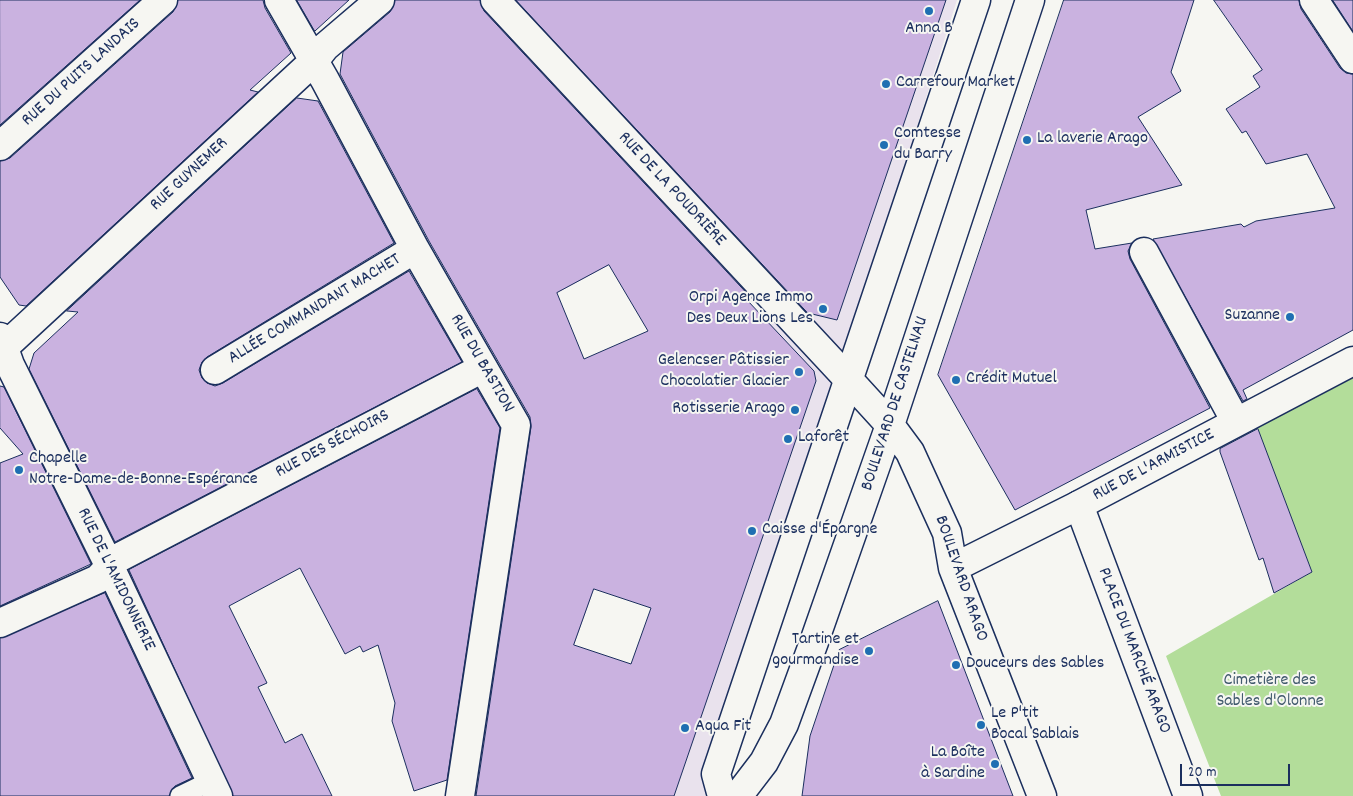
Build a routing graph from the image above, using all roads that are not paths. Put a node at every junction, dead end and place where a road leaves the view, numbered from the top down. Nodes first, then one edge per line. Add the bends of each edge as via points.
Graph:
1 (163, 0) edge
2 (278, 0) edge
3 (380, 0) edge
4 (495, 0) edge
5 (976, 0) edge
6 (1030, 0) edge
7 (1314, 0) edge
8 (1353, 59) edge
9 (314, 61) junction
10 (0, 146) edge
11 (415, 249) junction
12 (1144, 252) dead end
13 (2, 345) edge
14 (1353, 361) edge
15 (483, 368) junction
16 (215, 370) dead end
17 (848, 379) junction
18 (1236, 422) junction
19 (890, 425) junction
20 (1079, 505) junction
21 (110, 567) junction
22 (953, 568) junction
23 (0, 623) edge
24 (215, 788) edge
25 (180, 796) edge
26 (460, 796) edge
27 (722, 796) edge
28 (738, 796) edge
29 (1042, 796) edge
30 (1188, 796) edge

1 - 10 street, RUE DU PUITS LANDAIS
2 - 9 street, RUE DU BASTION
3 - 9 street, RUE GUYNEMER via 325,47
4 - 17 street, RUE DE LA POUDRIÈRE
5 - 17 street
6 - 19 street, BOULEVARD DE CASTELNAU
7 - 8 street
9 - 11 street, RUE DU BASTION
9 - 13 street, RUE GUYNEMER
11 - 15 street, RUE DU BASTION
11 - 16 street, ALLÉE COMMANDANT MACHET
12 - 18 street
13 - 21 street, RUE DE L'AMIDONNERIE
14 - 18 street, RUE DE L'ARMISTICE
15 - 21 street, RUE DES SÉCHOIRS via 118,558
15 - 26 street, RUE DU BASTION via 516,425
17 - 19 street, BOULEVARD ARAGO
17 - 27 street via 716,774
18 - 20 street, RUE DE L'ARMISTICE
19 - 22 street, BOULEVARD ARAGO via 910,452 947,533
19 - 28 street, BOULEVARD DE CASTELNAU via 784,724 764,762
20 - 22 street, RUE DE L'ARMISTICE
20 - 30 street, PLACE DU MARCHÉ ARAGO
21 - 23 street, RUE DES SÉCHOIRS via 98,579
21 - 24 street, RUE DE L'AMIDONNERIE
22 - 29 street, BOULEVARD ARAGO
24 - 25 lane

